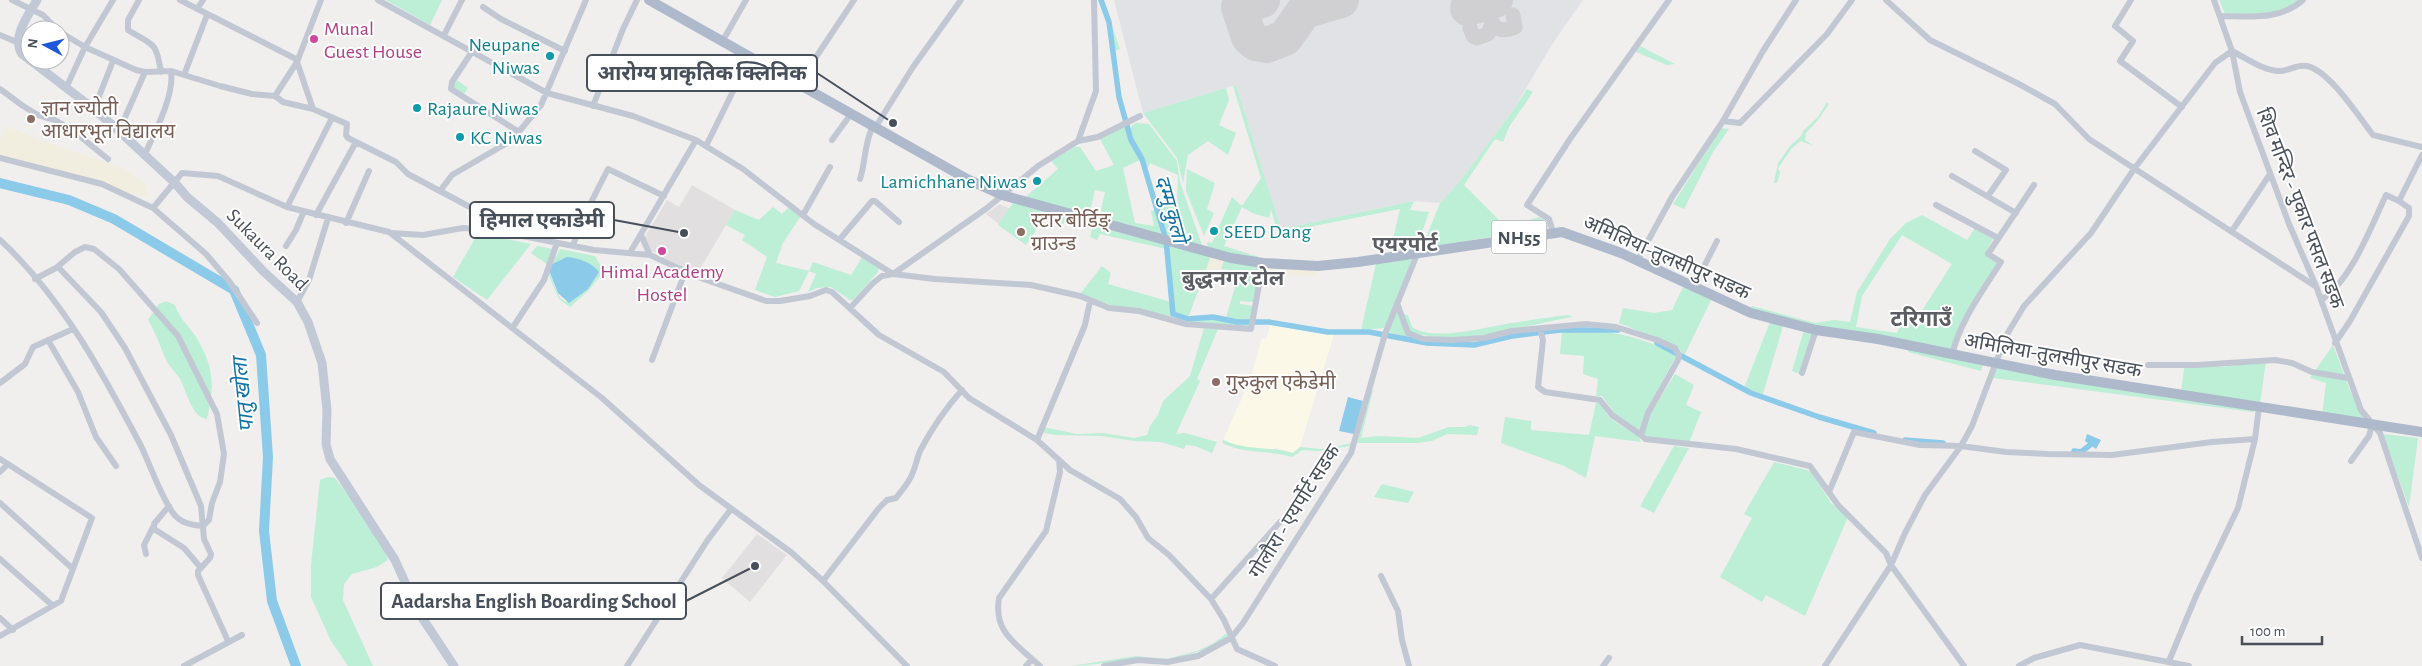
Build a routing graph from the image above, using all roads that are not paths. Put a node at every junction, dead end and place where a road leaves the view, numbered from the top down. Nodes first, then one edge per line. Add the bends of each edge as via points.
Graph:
1 (12, 0) edge
2 (37, 0) edge
3 (113, 0) edge
4 (139, 0) edge
5 (180, 0) edge
6 (203, 0) edge
7 (322, 0) edge
8 (378, 0) edge
9 (462, 0) edge
10 (586, 0) edge
11 (638, 0) edge
12 (649, 0) edge
13 (746, 0) edge
14 (854, 0) edge
15 (961, 0) edge
16 (1094, 0) edge
17 (1669, 0) edge
18 (1796, 0) edge
19 (1852, 0) edge
20 (1886, 0) edge
21 (2131, 0) edge
22 (2214, 0) edge
23 (2302, 0) edge
24 (1894, 3) edge
25 (482, 7) dead end
26 (197, 9) junction
27 (31, 10) junction
28 (207, 15) junction
29 (2220, 16) junction
30 (48, 20) edge
31 (0, 35) edge
32 (444, 35) junction
33 (70, 38) edge
34 (722, 42) junction
35 (19, 43) junction
36 (85, 47) junction
37 (473, 50) junction
38 (564, 51) junction
39 (2232, 51) junction
40 (750, 57) junction
41 (113, 61) junction
42 (297, 62) junction
43 (171, 71) junction
44 (145, 72) junction
45 (161, 72) junction
46 (184, 75) junction
47 (798, 84) junction
48 (66, 88) junction
49 (0, 89) edge
50 (547, 93) junction
51 (274, 96) junction
52 (593, 106) junction
53 (2182, 107) junction
54 (94, 109) junction
55 (313, 109) junction
56 (851, 114) junction
57 (1140, 116) dead end
58 (332, 118) junction
59 (1723, 121) junction
60 (874, 127) junction
61 (119, 131) junction
62 (519, 132) junction
63 (696, 140) junction
64 (832, 140) dead end
65 (1078, 141) junction
66 (356, 142) junction
67 (706, 146) junction
68 (2422, 147) edge
69 (1975, 151) dead end
70 (144, 156) junction
71 (2422, 156) edge
72 (0, 158) edge
73 (108, 159) dead end
74 (830, 167) dead end
75 (2134, 169) junction
76 (369, 171) dead end
77 (2270, 174) junction
78 (1952, 176) dead end
79 (860, 179) dead end
80 (175, 183) junction
81 (2034, 185) dead end
82 (440, 191) junction
83 (1002, 195) junction
84 (664, 196) junction
85 (1988, 196) junction
86 (2399, 201) junction
87 (1936, 205) dead end
88 (287, 207) junction
89 (153, 208) junction
90 (304, 212) junction
91 (2016, 213) junction
92 (316, 215) junction
93 (803, 215) junction
94 (328, 218) junction
95 (346, 222) junction
96 (899, 222) dead end
97 (2232, 231) junction
98 (389, 232) junction
99 (1553, 232) junction
100 (501, 233) junction
101 (641, 235) junction
102 (1998, 238) junction
103 (840, 239) junction
104 (0, 240) edge
105 (1717, 241) dead end
106 (557, 243) junction
107 (286, 246) dead end
108 (572, 246) junction
109 (631, 251) junction
110 (1418, 252) junction
111 (650, 254) junction
112 (1637, 261) junction
113 (1263, 263) junction
114 (56, 268) junction
115 (685, 272) junction
116 (893, 274) junction
117 (35, 279) junction
118 (2316, 286) junction
119 (1693, 288) junction
120 (2321, 300) junction
121 (1090, 301) junction
122 (297, 302) junction
123 (1397, 303) junction
124 (850, 308) junction
125 (257, 322) dead end
126 (513, 326) junction
127 (73, 329) junction
128 (1540, 329) junction
129 (1816, 330) junction
130 (48, 340) junction
131 (2335, 343) junction
132 (1952, 355) junction
133 (652, 360) dead end
134 (1994, 363) junction
135 (2148, 365) dead end
136 (1802, 373) dead end
137 (2348, 378) junction
138 (0, 382) edge
139 (962, 390) junction
140 (2259, 407) junction
141 (2371, 424) junction
142 (2422, 432) edge
143 (1641, 435) junction
144 (2255, 439) junction
145 (1036, 440) junction
146 (1961, 446) junction
147 (0, 459) edge
148 (1059, 460) junction
149 (2351, 461) dead end
150 (8, 464) junction
151 (116, 466) dead end
152 (0, 472) edge
153 (1828, 492) junction
154 (0, 503) edge
155 (169, 506) junction
156 (731, 509) junction
157 (1280, 522) dead end
158 (203, 526) junction
159 (153, 527) junction
160 (146, 554) dead end
161 (2422, 558) edge
162 (0, 559) edge
163 (1891, 565) junction
164 (201, 568) junction
165 (73, 569) junction
166 (1381, 576) dead end
167 (823, 581) junction
168 (1211, 599) junction
169 (52, 605) junction
170 (0, 618) edge
171 (13, 630) junction
172 (242, 635) dead end
173 (0, 636) edge
174 (1231, 638) junction
175 (228, 641) junction
176 (1608, 658) dead end
177 (1032, 659) junction
178 (2169, 661) junction
179 (184, 666) edge
180 (454, 666) edge
181 (626, 666) edge
182 (907, 666) edge
183 (1026, 666) edge
184 (1040, 666) edge
185 (1104, 666) edge
186 (1275, 666) edge
187 (1409, 666) edge
188 (1603, 666) edge
189 (1825, 666) edge
190 (1964, 666) edge
191 (2019, 666) edge
192 (2189, 666) edge

1 - 27 street
2 - 27 street
3 - 36 street
4 - 45 street via 128,20 128,30 154,44
5 - 26 street
6 - 26 street
7 - 42 street
8 - 32 street
9 - 32 street
10 - 38 street
11 - 52 street
12 - 34 main road, अमिलिया-तुलसीपुर सडक / NH55
13 - 34 street
14 - 47 street
15 - 60 street
16 - 65 street via 1096,91
17 - 99 street via 1527,205 1549,219
18 - 59 street
19 - 59 street via 1827,34 1740,122
20 - 24 street
21 - 53 street via 2115,26 2133,41 2120,61
22 - 29 street, शिव मन्दिर - पुकार पसल सडक
23 - 29 street via 2293,9 2270,16
24 - 75 street via 1930,40 2055,104 2088,139
25 - 38 street
26 - 28 street
27 - 30 street
27 - 35 street via 24,20
28 - 42 street
28 - 46 street
29 - 39 street, शिव मन्दिर - पुकार पसल सडक
31 - 35 street
32 - 37 street
33 - 36 street
34 - 40 main road, अमिलिया-तुलसीपुर सडक / NH55
35 - 48 street, Sukaura Road via 22,54
36 - 41 street
36 - 48 street
37 - 50 street
37 - 62 street via 452,82 451,89
38 - 50 street
39 - 53 street via 2214,63
39 - 68 street via 2276,71 2302,66 2315,69 2352,104 2373,135
39 - 77 street, शिव मन्दिर - पुकार पसल सडक via 2240,92
40 - 47 main road, अमिलिया-तुलसीपुर सडक / NH55
40 - 67 street
41 - 44 street
41 - 54 street
42 - 51 street
42 - 55 street
43 - 45 street
43 - 46 street
43 - 70 street via 168,95
44 - 45 street
44 - 61 street
46 - 51 street via 252,94
47 - 56 main road, अमिलिया-तुलसीपुर सडक / NH55
48 - 54 street, Sukaura Road
49 - 73 street via 23,106 72,130
50 - 52 street
50 - 62 street via 542,106
51 - 55 street via 283,102
52 - 63 street via 633,116
53 - 75 street
54 - 61 street, Sukaura Road
55 - 58 street
56 - 60 main road, अमिलिया-तुलसीपुर सडक / NH55
56 - 64 street
57 - 65 street via 1098,137
58 - 66 street via 346,124 346,135
58 - 88 street
59 - 112 street via 1672,197
60 - 79 street via 866,139
60 - 83 main road, अमिलिया-तुलसीपुर सडक / NH55
61 - 70 street, Sukaura Road
62 - 82 street via 512,140 452,175
63 - 67 street
63 - 84 street
65 - 83 street via 1038,166
66 - 82 street via 396,162 408,174
66 - 92 street
67 - 93 street via 743,169
69 - 85 street via 2006,170
70 - 80 street, Sukaura Road
71 - 86 street
72 - 89 street via 102,184
74 - 93 street
75 - 97 street
75 - 134 street via 2091,234 2024,306
76 - 95 street
77 - 97 street
77 - 118 street, शिव मन्दिर - पुकार पसल सडक
78 - 85 street
80 - 88 street via 182,173 218,176
80 - 89 street
80 - 122 street, Sukaura Road
81 - 91 street
82 - 100 street via 483,214
83 - 113 main road, अमिलिया-तुलसीपुर सडक / NH55 via 1207,252
83 - 116 street
84 - 101 street
84 - 108 street via 608,169
85 - 91 street
86 - 120 street via 2386,195 2358,253 2332,294
86 - 131 street via 2409,208 2409,216
87 - 102 street
88 - 90 street
89 - 125 street via 206,254
90 - 92 street
90 - 107 street
91 - 102 street
92 - 94 street
93 - 103 street
94 - 95 street
94 - 122 street via 309,280
95 - 98 street
96 - 103 street via 872,201
97 - 118 street
98 - 100 street via 423,235 463,228
98 - 126 street
99 - 110 main road, अमिलिया-तुलसीपुर सडक / NH55
99 - 112 main road, अमिलिया-तुलसीपुर सडक / NH55 via 1570,233
100 - 106 street
101 - 109 street
101 - 111 street
102 - 132 street via 1988,254 2001,262 1969,312
103 - 116 street
104 - 117 street
105 - 119 street
106 - 108 street
106 - 126 street via 544,280
108 - 109 street
109 - 111 street
110 - 113 main road, अमिलिया-तुलसीपुर सडक / NH55 via 1318,266
110 - 123 street, गोलौरा - एयर्पोर्ट सडक
111 - 115 street
112 - 119 main road, अमिलिया-तुलसीपुर सडक / NH55
113 - 121 street via 1251,328 1203,327 1139,311 1109,308
114 - 117 street
114 - 158 street via 101,312 125,348 171,435 201,506
114 - 158 street via 75,252 94,249 119,269 178,336 217,414 224,454 209,520
115 - 124 street via 766,301 804,298 829,291
115 - 133 street
116 - 121 street via 1031,286
116 - 124 street via 882,276
117 - 127 street
118 - 120 street, शिव मन्दिर - पुकार पसल सडक
119 - 129 main road, अमिलिया-तुलसीपुर सडक / NH55 via 1751,313
120 - 131 street, शिव मन्दिर - पुकार पसल सडक
121 - 145 street via 1085,325
122 - 180 street, Sukaura Road via 308,322 322,363 327,410 326,444 334,468 396,560 419,613
123 - 128 street via 1408,333 1423,339 1484,338 1512,330
123 - 174 street, गोलौरा - एयर्पोर्ट सडक via 1351,454
124 - 139 street via 879,336 944,372
126 - 156 street
127 - 130 street
127 - 155 street via 93,357
128 - 143 street via 1543,340 1538,387 1545,392 1600,400 1612,415
128 - 143 street via 1586,324 1616,327 1677,350 1678,360 1648,413
129 - 132 main road, अमिलिया-तुलसीपुर सडक / NH55
129 - 136 street
130 - 138 street via 33,347 25,364
130 - 151 street via 78,392 96,437
131 - 137 street, शिव मन्दिर - पुकार पसल सडक
132 - 134 main road, अमिलिया-तुलसीपुर सडक / NH55
134 - 140 main road, अमिलिया-तुलसीपुर सडक / NH55
134 - 146 street via 1972,426
135 - 137 street via 2275,360 2312,372
137 - 141 street, शिव मन्दिर - पुकार पसल सडक via 2361,410
139 - 145 street via 985,409
139 - 167 street via 929,434 903,489 880,508
140 - 141 main road, अमिलिया-तुलसीपुर सडक / NH55
140 - 144 street
141 - 142 main road, अमिलिया-तुलसीपुर सडक / NH55
141 - 149 street via 2369,436
141 - 161 street, शिव मन्दिर - पुकार पसल सडक via 2380,433
143 - 153 street via 1646,439 1736,450 1810,466
144 - 146 street via 2112,455 2006,452
144 - 178 street via 2235,515
145 - 148 street
146 - 153 street via 1920,445 1854,432
146 - 163 street via 1925,495
147 - 150 street
148 - 168 street via 1120,499 1136,516 1148,538
148 - 177 street via 1060,472 1046,530 998,604 998,618 1005,633
150 - 152 street
150 - 165 street via 92,518
153 - 163 street via 1886,553
154 - 165 street
155 - 158 street via 179,520
155 - 159 street
156 - 167 street via 792,553
156 - 181 street
157 - 168 street
158 - 164 street via 204,540 211,554
159 - 160 street via 144,545
159 - 164 street via 184,548
162 - 169 street
163 - 189 street
163 - 190 street
164 - 175 street via 198,575
165 - 169 street via 61,601
166 - 187 street via 1398,611
167 - 182 street
168 - 174 street
169 - 171 street
170 - 171 street
171 - 173 street
172 - 175 street
174 - 185 street via 1198,656 1167,662 1138,660
174 - 186 street via 1237,649
175 - 179 street
176 - 188 street
177 - 183 street
177 - 184 street
178 - 191 street via 2080,644
178 - 192 street

